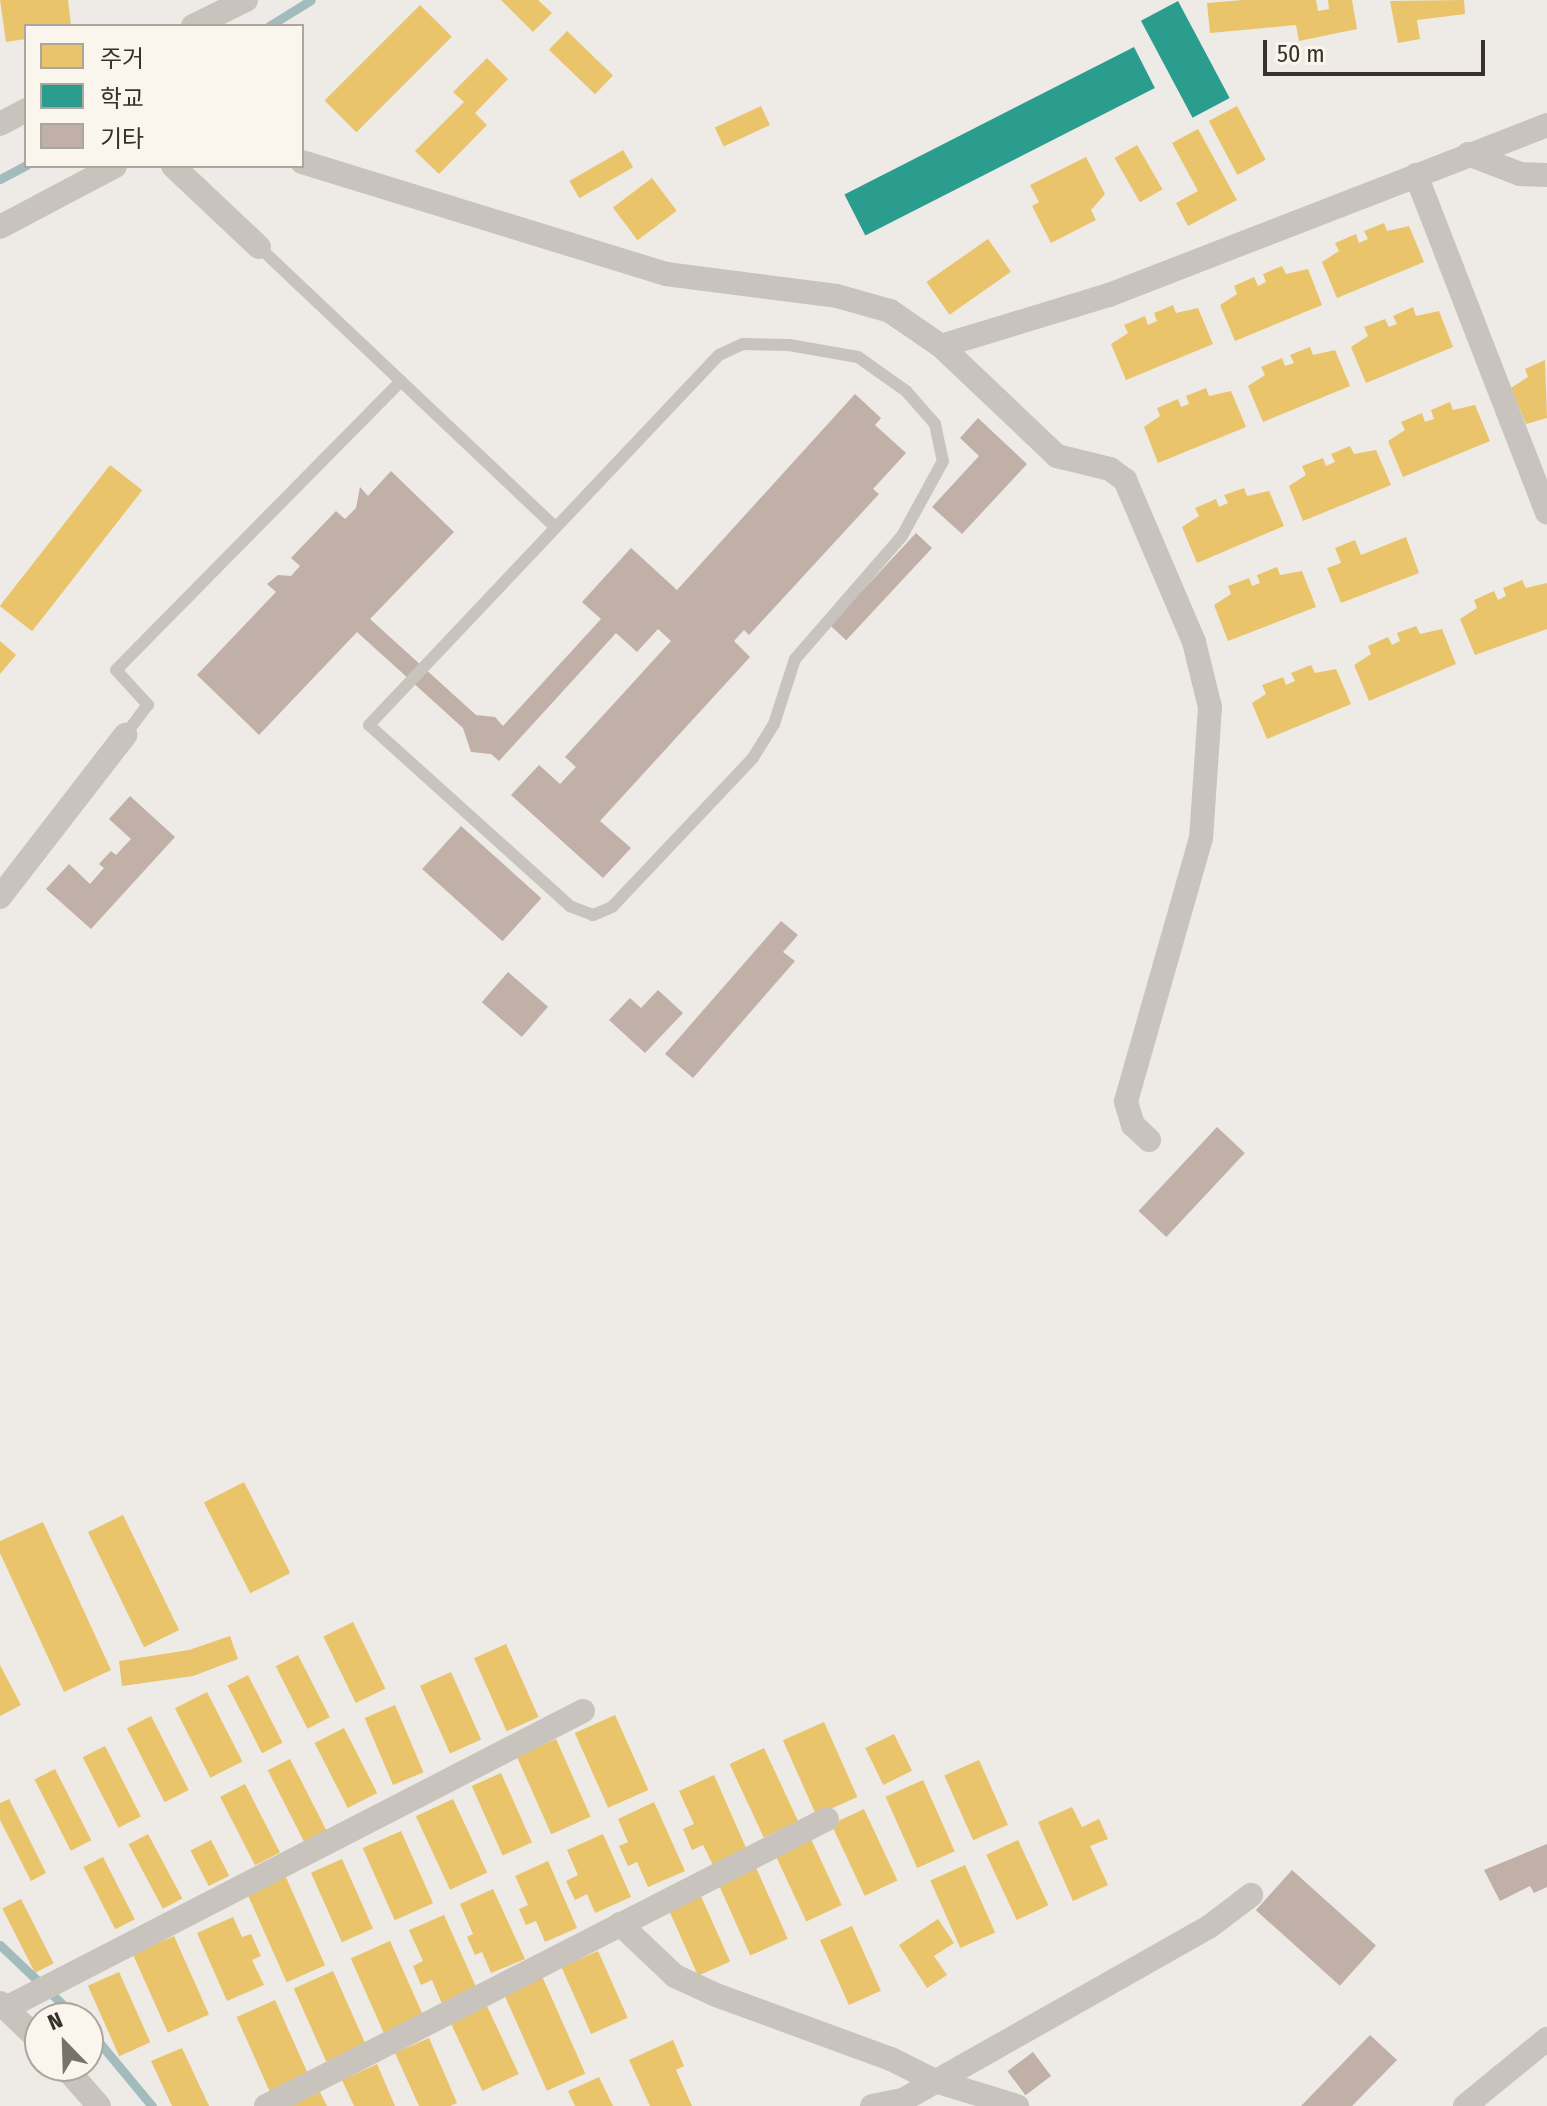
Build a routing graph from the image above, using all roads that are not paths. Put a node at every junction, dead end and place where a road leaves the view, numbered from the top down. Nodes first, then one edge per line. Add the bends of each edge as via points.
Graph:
1 (246, 0) edge
2 (197, 24) edge
3 (1547, 125) edge
4 (1468, 154) junction
5 (304, 163) edge
6 (111, 168) edge
7 (175, 168) edge
8 (1416, 175) junction
9 (1547, 175) edge
10 (0, 227) edge
11 (259, 247) joint
12 (941, 346) junction
13 (401, 381) junction
14 (1547, 513) edge
15 (554, 526) junction
16 (125, 735) joint
17 (0, 897) edge
18 (1149, 1140) dead end
19 (583, 1711) dead end
20 (827, 1819) dead end
21 (1251, 1895) dead end
22 (620, 1924) junction
23 (3, 2005) edge
24 (24, 2025) edge
25 (1547, 2039) edge
26 (935, 2081) junction
27 (78, 2082) edge
28 (99, 2106) edge
29 (266, 2106) edge
30 (872, 2106) edge
31 (1017, 2106) edge
32 (1465, 2106) edge

1 - 2 street
3 - 4 street
4 - 8 street
4 - 9 street via 1520,174
5 - 12 street via 666,274 890,311
6 - 10 street
7 - 11 street
8 - 12 street via 1109,295
8 - 14 street
11 - 13 lane
12 - 18 street via 1057,456 1110,469 1125,480 1194,642 1210,707 1201,838 1126,1102 1133,1125
13 - 15 lane
13 - 16 lane via 116,670 148,705
15 - 15 lane via 719,355 743,344 789,345 858,357 906,391 935,424 943,461 902,536 795,659 774,724 753,758 612,907 593,915 570,906 369,725
16 - 17 street
19 - 23 street
20 - 22 street
21 - 26 street via 1209,1927
22 - 26 street via 675,1976
22 - 29 street
23 - 24 street
25 - 32 street
26 - 30 street via 903,2100
26 - 31 street
27 - 28 street

